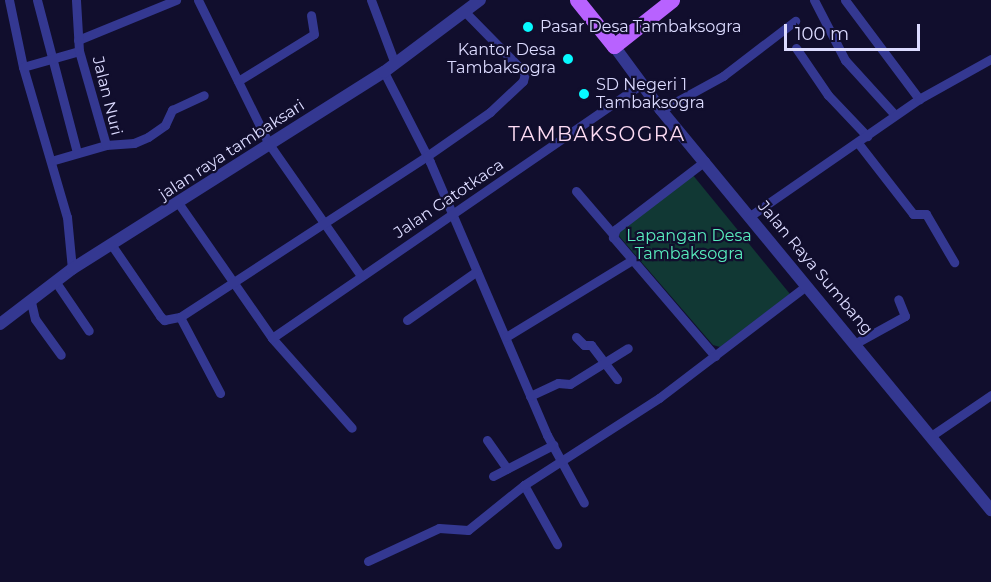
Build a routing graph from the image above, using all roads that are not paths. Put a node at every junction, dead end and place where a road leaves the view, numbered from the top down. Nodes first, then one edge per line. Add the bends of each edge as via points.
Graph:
1 (9, 0) edge
2 (37, 0) edge
3 (76, 0) edge
4 (176, 0) edge
5 (198, 0) edge
6 (371, 0) edge
7 (480, 0) edge
8 (577, 0) edge
9 (672, 0) edge
10 (814, 0) edge
11 (845, 0) edge
12 (465, 12) junction
13 (311, 15) dead end
14 (795, 21) dead end
15 (78, 40) junction
16 (614, 46) junction
17 (796, 48) dead end
18 (79, 51) junction
19 (53, 59) junction
20 (991, 59) edge
21 (395, 64) junction
22 (23, 67) junction
23 (384, 72) junction
24 (238, 81) junction
25 (642, 84) junction
26 (204, 95) dead end
27 (920, 99) junction
28 (661, 110) junction
29 (895, 115) junction
30 (867, 136) junction
31 (858, 143) junction
32 (269, 144) junction
33 (106, 145) junction
34 (77, 153) junction
35 (427, 156) junction
36 (705, 161) junction
37 (51, 162) junction
38 (576, 191) dead end
39 (179, 204) junction
40 (453, 215) junction
41 (750, 216) junction
42 (324, 224) junction
43 (613, 234) junction
44 (112, 247) junction
45 (632, 260) junction
46 (954, 262) dead end
47 (72, 269) junction
48 (477, 271) junction
49 (361, 276) junction
50 (55, 281) junction
51 (234, 284) junction
52 (806, 286) junction
53 (898, 299) dead end
54 (31, 302) junction
55 (180, 317) junction
56 (407, 320) dead end
57 (0, 324) edge
58 (89, 331) dead end
59 (506, 337) junction
60 (576, 337) dead end
61 (272, 338) junction
62 (856, 343) junction
63 (628, 348) dead end
64 (61, 355) dead end
65 (715, 356) junction
66 (605, 363) junction
67 (617, 379) dead end
68 (220, 393) dead end
69 (991, 395) edge
70 (530, 396) junction
71 (352, 428) dead end
72 (931, 436) junction
73 (487, 440) dead end
74 (553, 445) junction
75 (562, 460) junction
76 (507, 469) junction
77 (493, 476) dead end
78 (524, 484) junction
79 (584, 503) dead end
80 (991, 510) edge
81 (557, 543) dead end
82 (368, 561) dead end

1 - 22 street
2 - 19 street
3 - 15 street, Jalan Nuri
4 - 15 street
5 - 24 street
6 - 21 street
7 - 12 street, jalan raya tambaksari
8 - 16 main road
9 - 16 main road
10 - 29 street via 845,60
11 - 27 street
12 - 21 street, jalan raya tambaksari
12 - 35 street via 525,73 525,78 490,112
13 - 24 street via 314,34
14 - 28 street via 723,76
15 - 18 street, Jalan Nuri
16 - 25 street, Jalan Raya Sumbang
17 - 30 street via 828,95
18 - 19 street
18 - 33 street, Jalan Nuri
19 - 22 street
19 - 34 street
20 - 27 street
21 - 23 street, jalan raya tambaksari
22 - 37 street
23 - 32 street, jalan raya tambaksari
23 - 35 street
24 - 32 street
25 - 28 street, Jalan Raya Sumbang
25 - 40 street, Jalan Gatotkaca
26 - 33 street via 172,110 165,125 148,136 134,143
27 - 29 street
28 - 36 street, Jalan Raya Sumbang
29 - 30 street
30 - 31 street
31 - 41 street
31 - 46 street via 913,214 926,214
32 - 39 street, jalan raya tambaksari
32 - 42 street
33 - 34 street, Jalan Nuri
34 - 37 street, Jalan Nuri
35 - 40 street
35 - 42 street
36 - 41 street, Jalan Raya Sumbang
36 - 43 street
37 - 47 street via 67,217
38 - 43 street
39 - 44 street, jalan raya tambaksari
39 - 51 street
40 - 48 street
40 - 49 street, Jalan Gatotkaca
41 - 52 street, Jalan Raya Sumbang
42 - 49 street
42 - 51 street
43 - 45 street
44 - 47 street, jalan raya tambaksari
44 - 55 street via 160,316 164,320
45 - 59 street
45 - 65 street
47 - 50 street, jalan raya tambaksari
48 - 56 street
48 - 59 street
49 - 61 street, Jalan Gatotkaca
50 - 54 street, jalan raya tambaksari
50 - 58 street
51 - 55 street
51 - 61 street
52 - 62 street, Jalan Raya Sumbang
52 - 65 street
53 - 62 street via 905,316
54 - 57 street, jalan raya tambaksari
54 - 64 street via 35,319
55 - 68 street
59 - 70 street
60 - 66 street via 584,345 591,345
61 - 71 street
62 - 72 street, Jalan Raya Sumbang
63 - 66 street
65 - 75 street
66 - 67 street
66 - 70 street via 570,384 558,383
69 - 72 street
70 - 74 street
72 - 80 street, Jalan Raya Sumbang
73 - 76 street
74 - 75 street
74 - 76 street
75 - 78 street
75 - 79 street
76 - 77 street
78 - 81 street
78 - 82 street via 464,532 439,528

